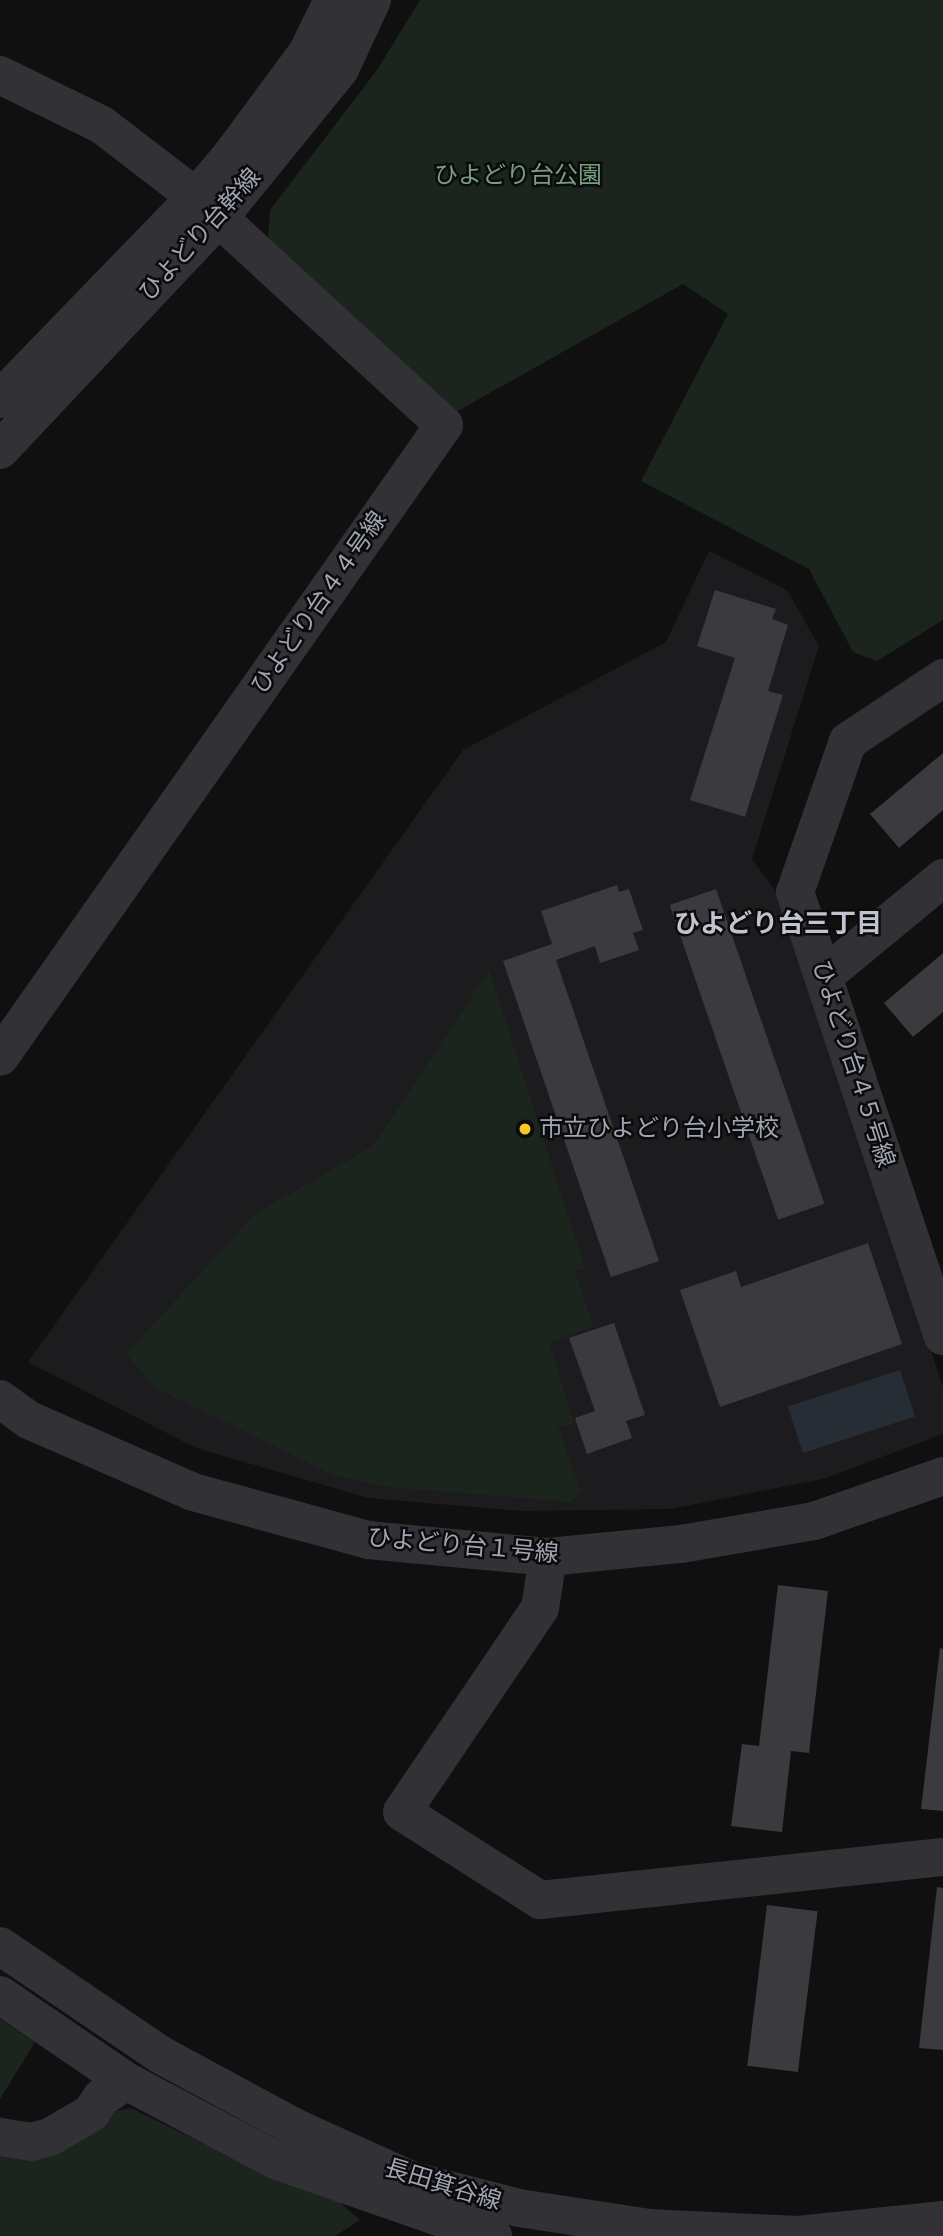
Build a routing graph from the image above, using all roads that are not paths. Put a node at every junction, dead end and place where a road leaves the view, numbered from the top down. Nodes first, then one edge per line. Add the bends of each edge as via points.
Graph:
1 (333, 0) edge
2 (372, 0) edge
3 (0, 75) edge
4 (207, 207) junction
5 (0, 399) edge
6 (0, 450) edge
7 (943, 678) edge
8 (943, 878) edge
9 (824, 976) junction
10 (0, 1057) edge
11 (943, 1336) edge
12 (0, 1399) edge
13 (943, 1476) edge
14 (548, 1558) junction
15 (943, 1857) edge
16 (0, 1946) edge
17 (0, 1995) edge
18 (125, 2081) junction
19 (0, 2137) edge
20 (943, 2220) edge
21 (493, 2236) edge

1 - 4 street, ひよどり台幹線 via 307,53
2 - 4 street, ひよどり台幹線 via 340,69
3 - 4 street via 102,125
4 - 5 street, ひよどり台幹線
4 - 6 street, ひよどり台幹線
4 - 10 street, ひよどり台４４号線 via 444,425
7 - 9 street, ひよどり台４５号線 via 848,741 795,892
8 - 9 street
9 - 11 street, ひよどり台４５号線
12 - 14 street, ひよどり台１号線 via 29,1420 193,1492 368,1539
13 - 14 street, ひよどり台１号線 via 814,1521 681,1544
14 - 15 street via 540,1608 402,1812 540,1900
16 - 20 street, 長田箕谷線 via 161,2056 294,2127 413,2181 519,2208 649,2228 798,2235
17 - 18 street, 長田箕谷線
18 - 19 street via 101,2098 91,2113 50,2137 31,2142
18 - 21 street, 長田箕谷線 via 275,2160

